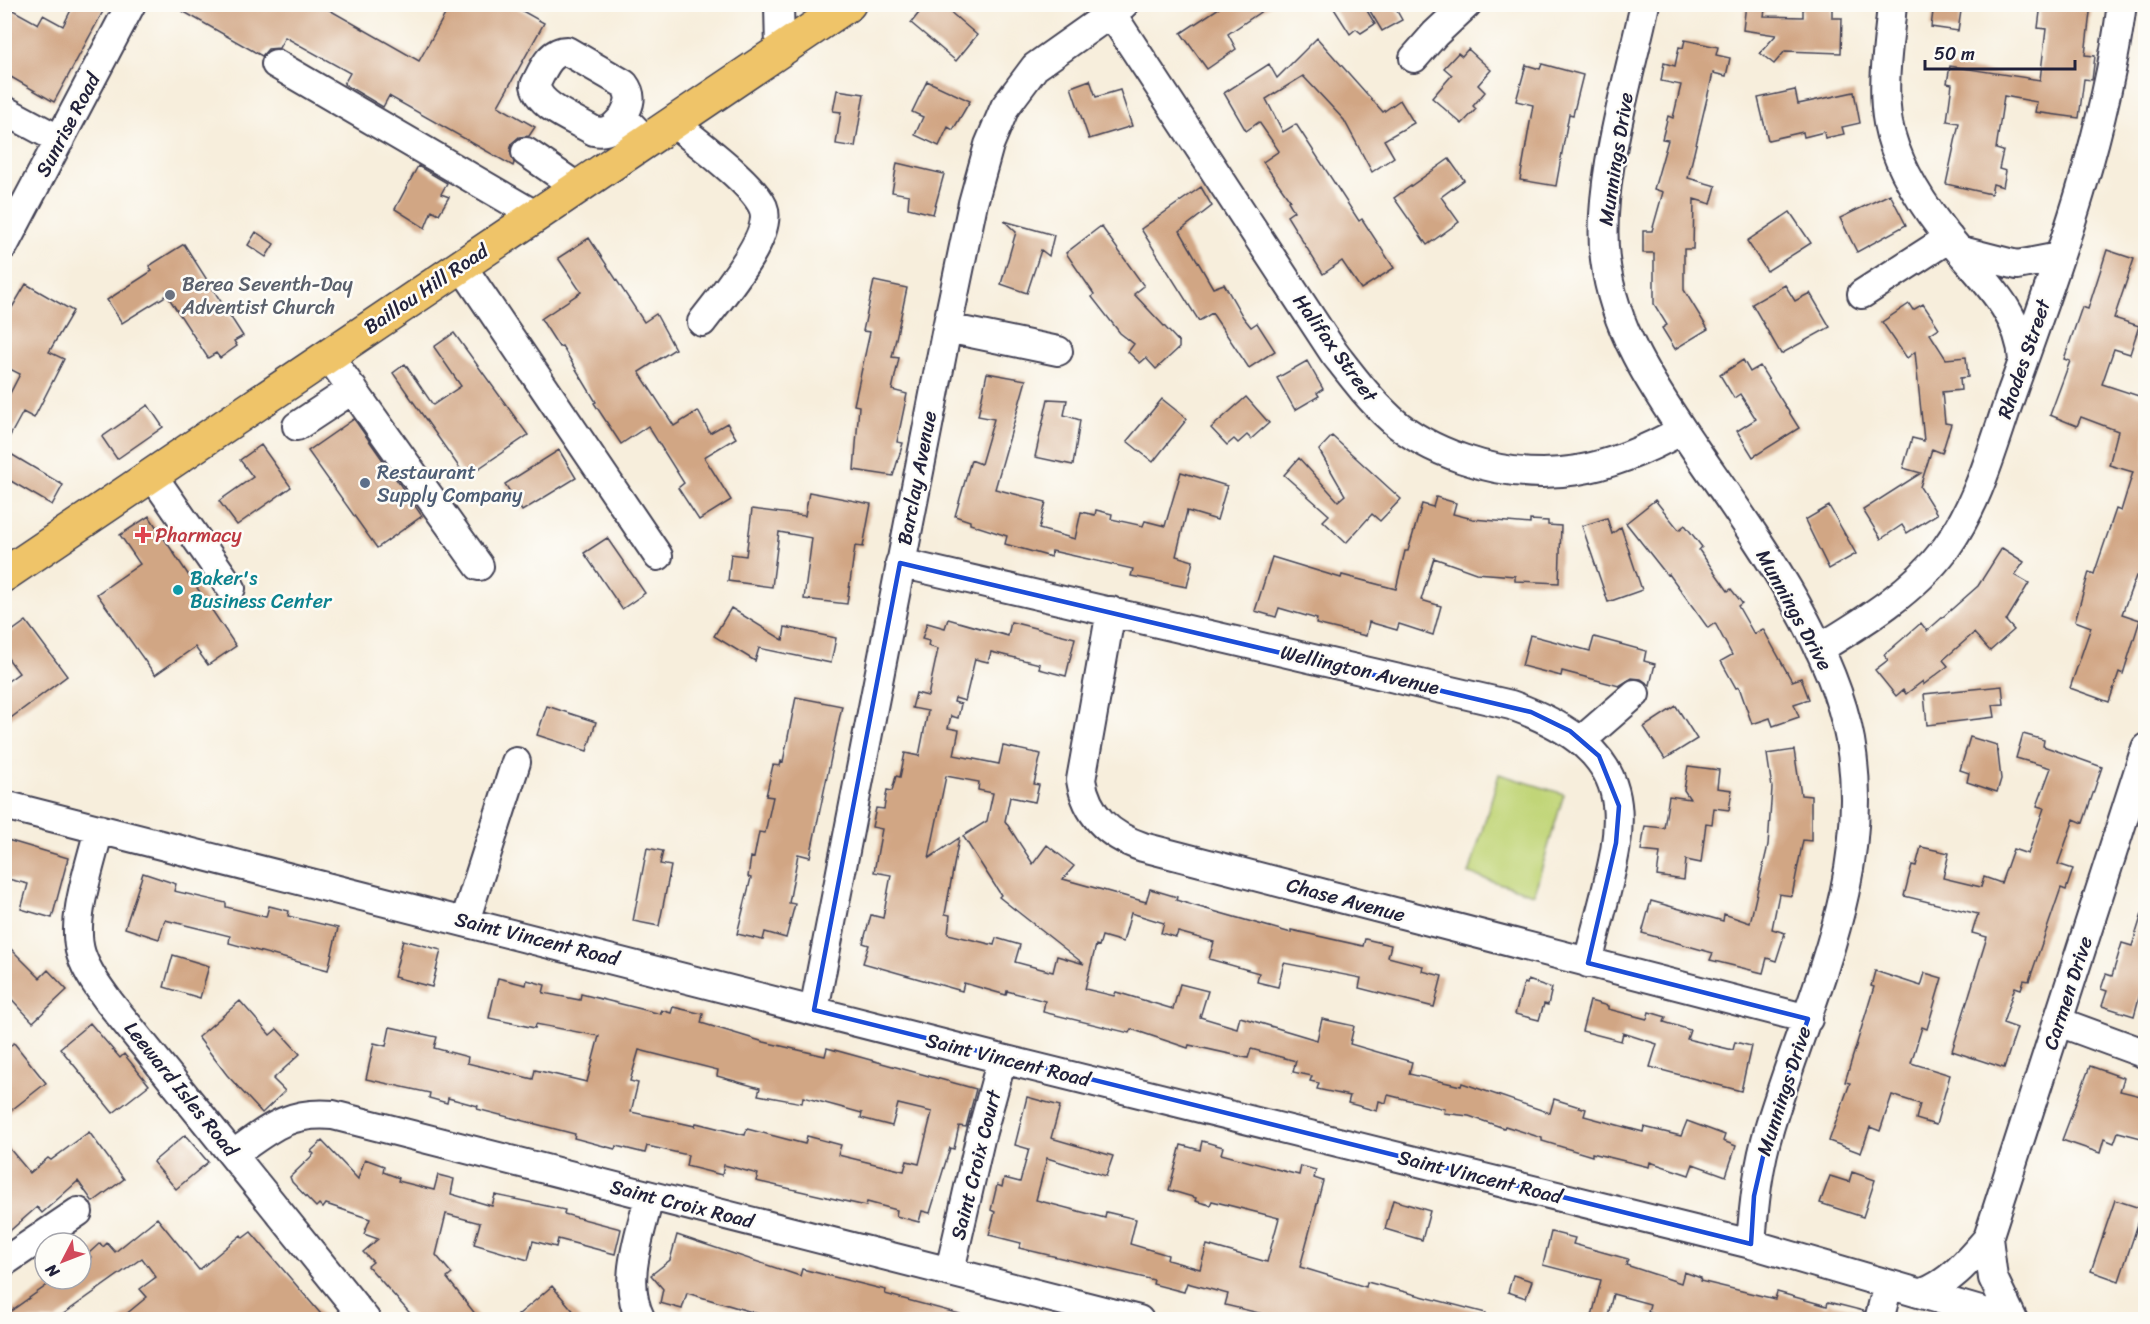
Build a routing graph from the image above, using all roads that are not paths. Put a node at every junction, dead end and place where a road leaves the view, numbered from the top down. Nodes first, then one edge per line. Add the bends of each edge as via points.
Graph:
1 (131, 4) edge
2 (779, 4) edge
3 (849, 4) edge
4 (1467, 4) edge
5 (1646, 4) edge
6 (1892, 4) edge
7 (2122, 4) edge
8 (1118, 9) edge
9 (780, 51) junction
10 (1414, 58) dead end
11 (276, 64) dead end
12 (4, 110) edge
13 (623, 117) dead end
14 (673, 122) junction
15 (60, 140) junction
16 (646, 141) junction
17 (526, 152) dead end
18 (577, 187) junction
19 (535, 216) junction
20 (1955, 244) junction
21 (4, 245) edge
22 (2060, 257) junction
23 (461, 265) junction
24 (1862, 294) dead end
25 (702, 322) dead end
26 (947, 328) junction
27 (1058, 351) dead end
28 (328, 355) junction
29 (2023, 363) junction
30 (353, 389) junction
31 (297, 426) dead end
32 (1682, 430) junction
33 (152, 475) junction
34 (658, 556) dead end
35 (900, 563) junction
36 (479, 566) dead end
37 (4, 575) edge
38 (231, 588) dead end
39 (1111, 611) junction
40 (1819, 649) junction
41 (1635, 694) dead end
42 (1582, 740) junction
43 (2145, 748) edge
44 (516, 762) dead end
45 (4, 805) edge
46 (99, 829) junction
47 (465, 921) junction
48 (1588, 963) junction
49 (814, 1010) junction
50 (1808, 1019) junction
51 (2059, 1022) junction
52 (2145, 1054) edge
53 (1002, 1059) junction
54 (234, 1154) junction
55 (649, 1197) junction
56 (78, 1212) dead end
57 (1988, 1238) junction
58 (1751, 1244) junction
59 (4, 1262) edge
60 (950, 1270) junction
61 (1888, 1285) junction
62 (1923, 1293) junction
63 (366, 1320) edge
64 (641, 1320) edge
65 (1139, 1320) edge
66 (1879, 1320) edge
67 (2012, 1320) edge

1 - 15 street, Sunrise Road
2 - 9 street
3 - 9 main road, Baillou Hill Road
4 - 10 street
5 - 32 street, Munnings Drive via 1607,189 1605,256 1615,310 1626,338
6 - 20 street via 1885,82 1888,122 1910,180
7 - 22 street, Rhodes Street via 2105,103
8 - 26 street, Barclay Avenue via 1046,57 1005,107 980,175
8 - 32 street, Halifax Street via 1334,353 1392,421 1444,452 1505,471 1533,474 1581,470 1643,452
9 - 14 main road, Baillou Hill Road
11 - 19 street
12 - 15 street
13 - 16 street
14 - 16 main road, Baillou Hill Road
14 - 25 street via 752,190 764,209 764,227 753,250
15 - 21 street, Sunrise Road
16 - 18 main road, Baillou Hill Road
17 - 18 street
18 - 19 main road, Baillou Hill Road
19 - 23 main road, Baillou Hill Road
20 - 22 street via 2017,265
20 - 24 street
20 - 29 street via 2011,319 2022,346
22 - 29 street, Rhodes Street
23 - 28 main road, Baillou Hill Road
23 - 34 street
26 - 27 street
26 - 35 street, Barclay Avenue
28 - 30 street
28 - 33 main road, Baillou Hill Road
29 - 40 street, Rhodes Street via 1971,507 1944,550 1886,606
30 - 31 street
30 - 36 street
32 - 40 street, Munnings Drive via 1781,580
33 - 37 main road, Baillou Hill Road
33 - 38 street
35 - 39 street, Wellington Avenue
35 - 49 street, Barclay Avenue
39 - 42 street, Wellington Avenue via 1511,705 1551,720
39 - 48 street, Chase Avenue via 1081,780 1089,806 1109,830 1143,847
40 - 50 street, Munnings Drive via 1841,699 1850,741 1855,818 1839,920
41 - 42 street
42 - 48 street, Wellington Avenue via 1599,756 1610,775 1619,806 1616,843
43 - 51 street, Carmen Drive
44 - 47 street
45 - 46 street, Saint Vincent Road
46 - 47 street, Saint Vincent Road
46 - 54 street, Leeward Isles Road via 78,923 80,953 110,1003
47 - 49 street, Saint Vincent Road
48 - 50 street, Chase Avenue
49 - 53 street, Saint Vincent Road
50 - 58 street, Munnings Drive via 1770,1126 1754,1196
51 - 52 street
51 - 57 street, Carmen Drive
53 - 58 street, Saint Vincent Road
53 - 60 street, Saint Croix Court
54 - 55 street, Saint Croix Road via 287,1119 333,1114
54 - 63 street, Leeward Isles Road
55 - 60 street, Saint Croix Road
55 - 64 street via 631,1272 632,1297
56 - 59 street
57 - 62 street, Carmen Drive via 1959,1270
57 - 67 street, Carmen Drive via 1997,1291
58 - 61 street, Saint Vincent Road
60 - 65 street, Saint Croix Road
61 - 62 street, Saint Vincent Road
61 - 66 street
62 - 67 street, Saint Vincent Road

